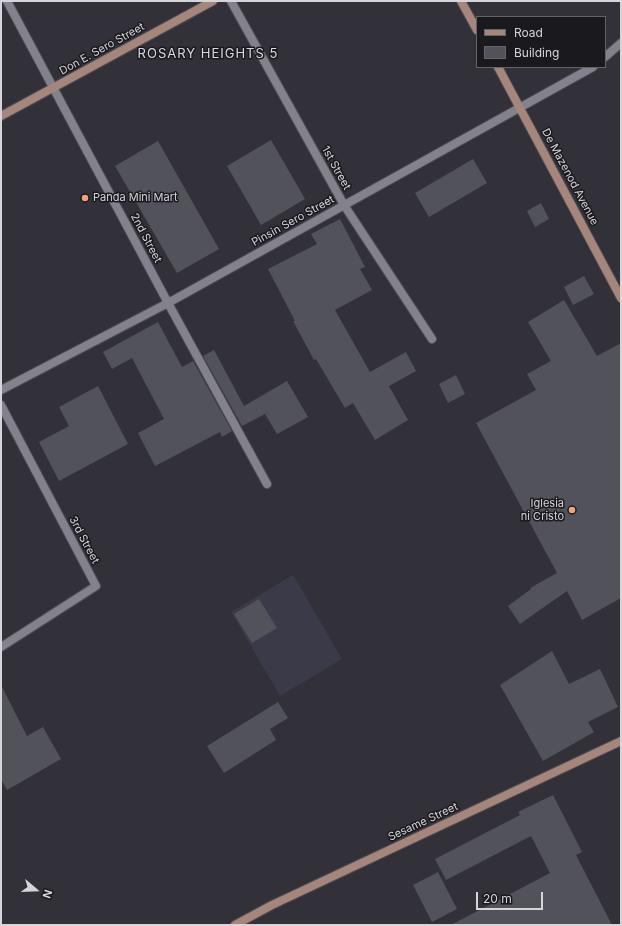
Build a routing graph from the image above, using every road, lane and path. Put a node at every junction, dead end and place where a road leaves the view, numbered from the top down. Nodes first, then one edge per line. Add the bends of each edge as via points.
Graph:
1 (7, 1) edge
2 (213, 1) edge
3 (231, 1) edge
4 (461, 1) edge
5 (476, 28) edge
6 (621, 43) edge
7 (606, 56) edge
8 (499, 68) edge
9 (591, 68) edge
10 (54, 88) junction
11 (520, 107) junction
12 (1, 116) edge
13 (344, 205) junction
14 (621, 298) edge
15 (168, 303) junction
16 (432, 339) dead end
17 (1, 390) edge
18 (1, 405) edge
19 (267, 484) dead end
20 (1, 648) edge
21 (621, 741) edge
22 (235, 925) edge

1 - 10 street, 2nd Street
2 - 10 street, Don E. Sero Street
3 - 13 street, 1st Street
4 - 5 street
6 - 7 street
8 - 11 street, De Mazenod Avenue
9 - 11 street, Pinsin Sero Street
10 - 12 street, Don E. Sero Street
10 - 15 street, 2nd Street
11 - 13 street, Pinsin Sero Street
11 - 14 street, De Mazenod Avenue
13 - 15 street, Pinsin Sero Street
13 - 16 street, 1st Street
15 - 17 street, Pinsin Sero Street
15 - 19 street, 2nd Street
18 - 20 street, 3rd Street via 96,586
21 - 22 street, Sesame Street

